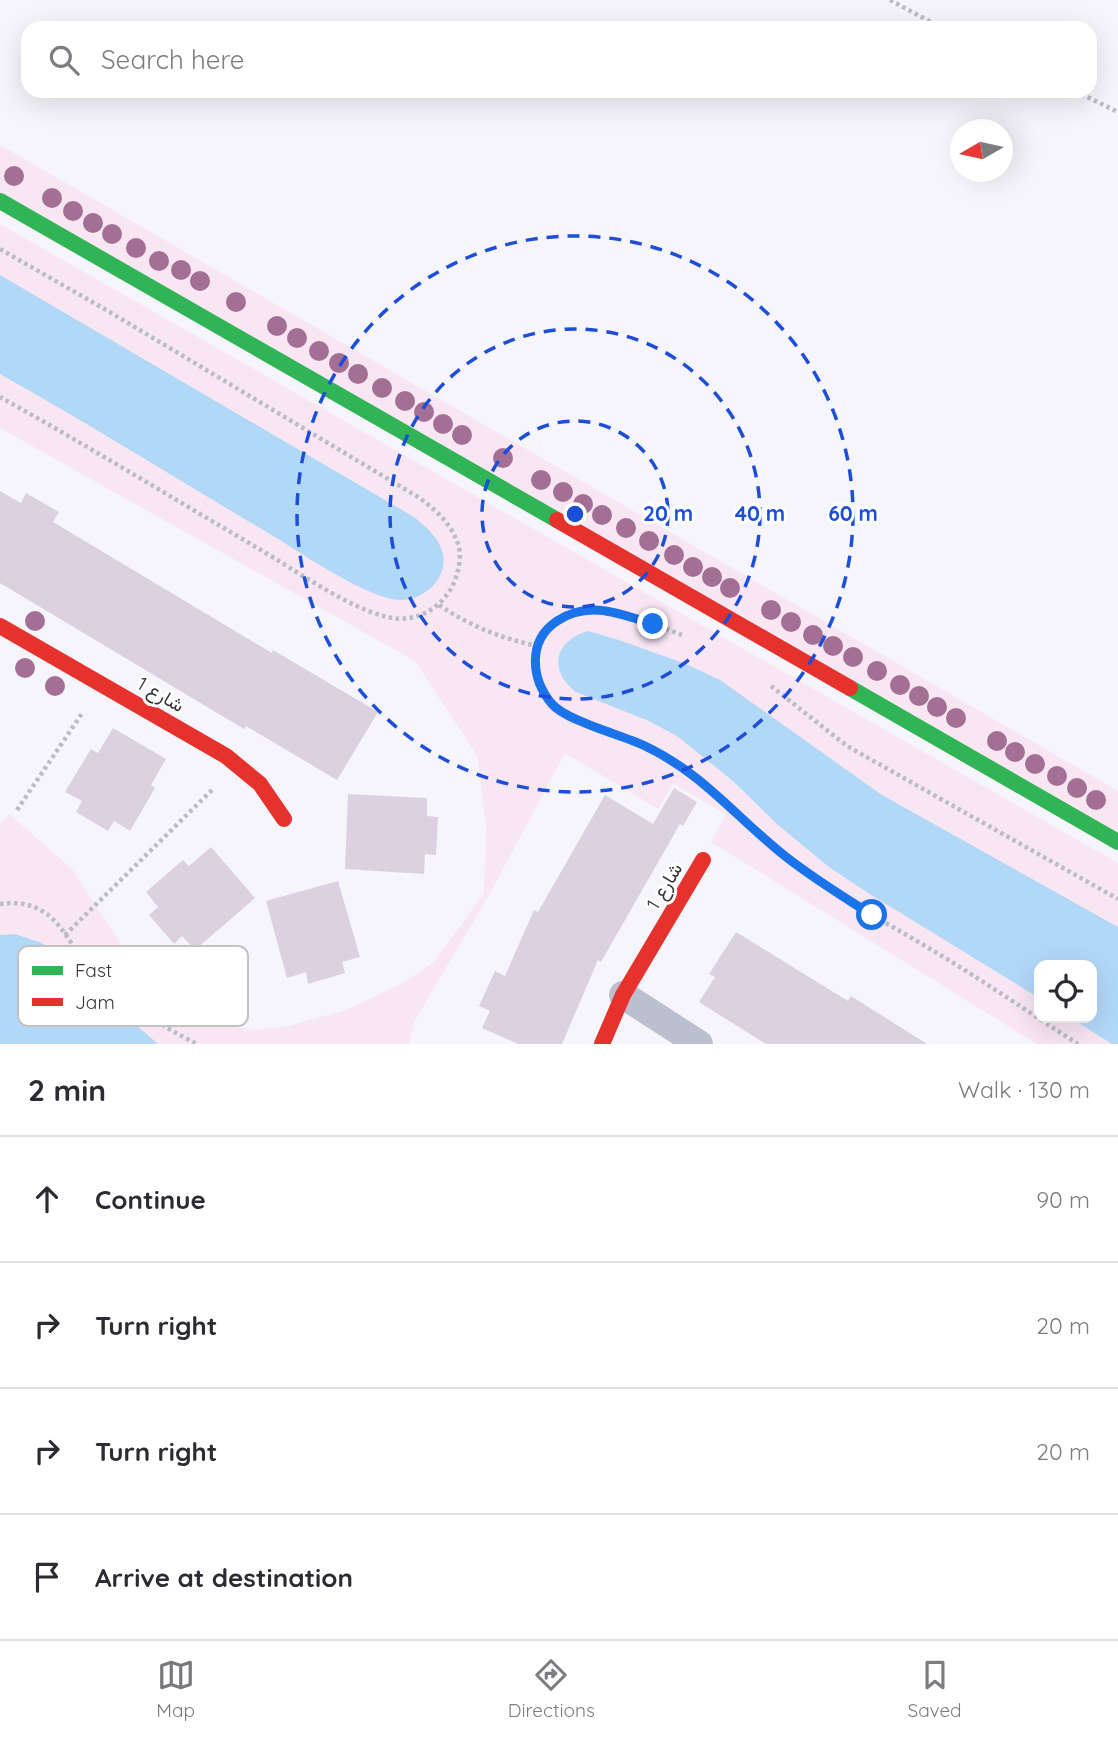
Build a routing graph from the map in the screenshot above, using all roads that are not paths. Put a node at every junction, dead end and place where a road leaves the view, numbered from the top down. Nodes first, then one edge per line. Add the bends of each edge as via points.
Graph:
1 (0, 201) edge
2 (0, 626) edge
3 (284, 818) dead end
4 (1118, 842) edge
5 (703, 860) dead end
6 (623, 995) junction
7 (602, 1044) edge
8 (699, 1044) edge

1 - 4 street
2 - 3 street, شارع 1 via 226,756 260,784
5 - 6 street, شارع 1
6 - 7 street, شارع 1
6 - 8 street

